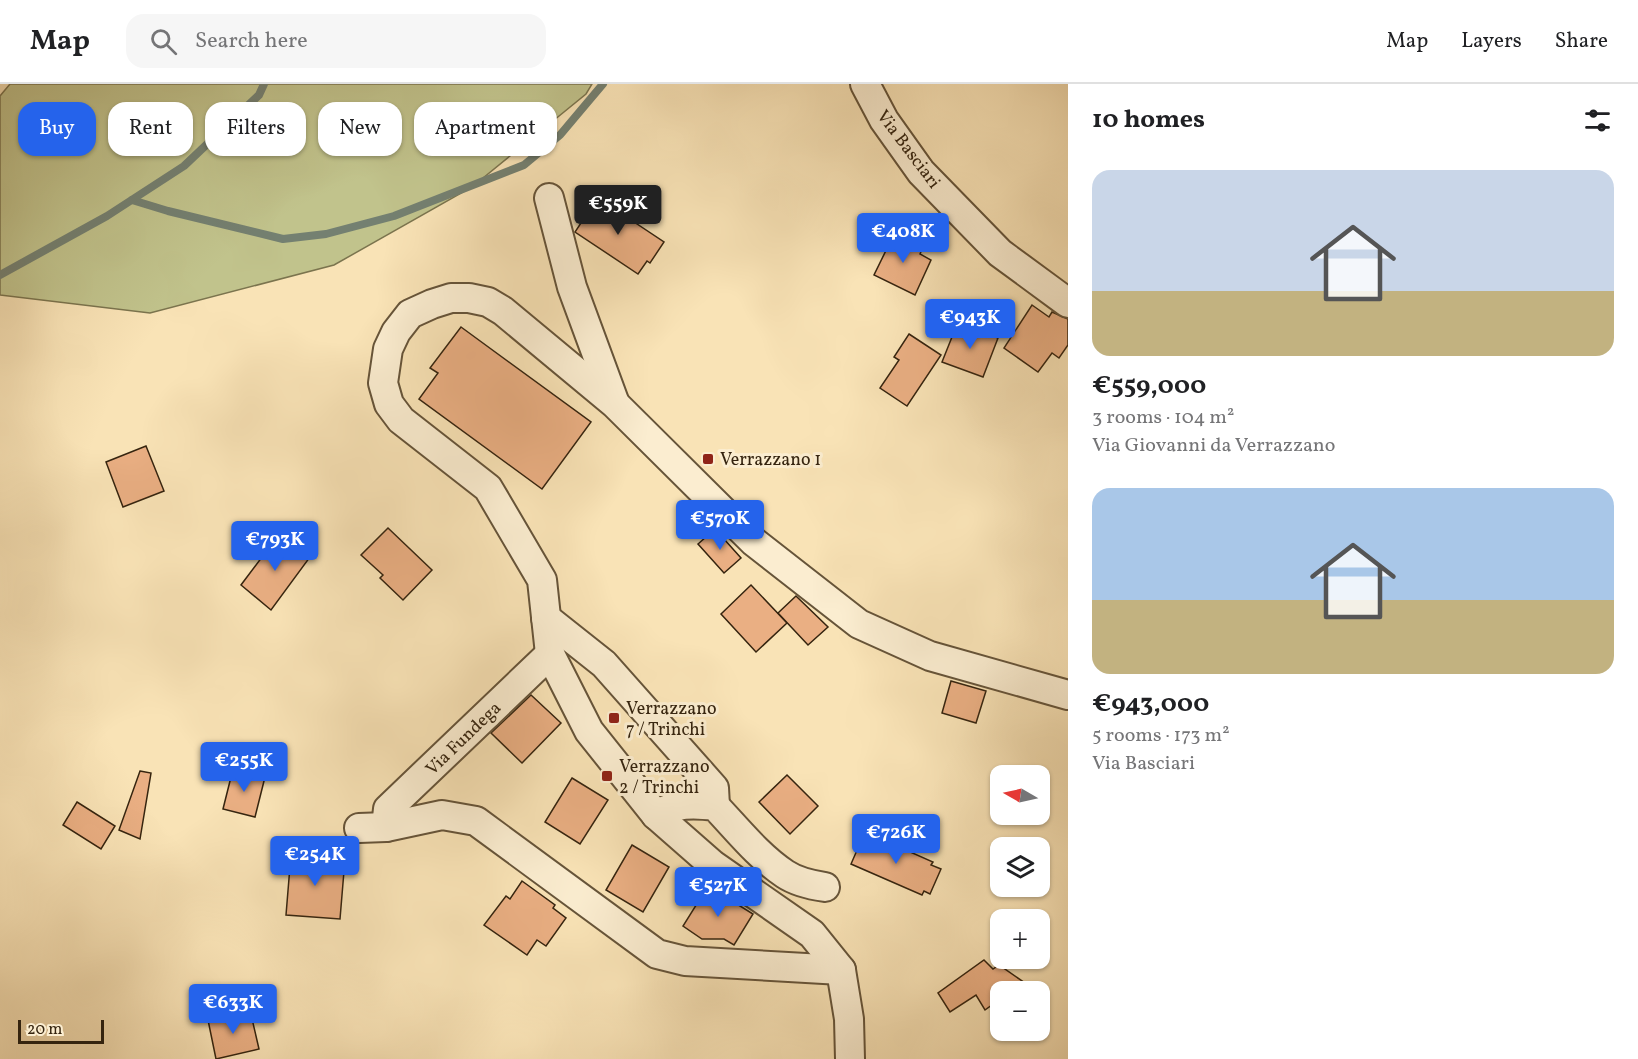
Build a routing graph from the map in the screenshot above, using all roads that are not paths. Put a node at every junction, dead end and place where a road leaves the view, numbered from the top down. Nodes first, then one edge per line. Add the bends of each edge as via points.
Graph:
1 (865, 84) edge
2 (549, 198) dead end
3 (1068, 303) edge
4 (615, 404) junction
5 (546, 618) junction
6 (550, 654) junction
7 (1068, 695) edge
8 (715, 806) junction
9 (656, 815) junction
10 (825, 887) dead end
11 (841, 970) junction
12 (850, 1059) edge

1 - 3 street, Via Basciari via 884,120 921,171 1000,254
2 - 4 street via 572,287
4 - 5 street via 488,302 452,298 410,314 388,349 383,383 389,404 401,420 488,488 542,580
4 - 7 street via 754,542 859,624 930,656
5 - 6 street
5 - 8 street via 612,672 714,789
6 - 9 street via 589,731
6 - 11 street, Via Fundega via 388,809 373,828 442,815 476,821 657,954 685,961
8 - 9 street via 681,804
8 - 10 street via 786,875
9 - 11 street via 712,865 812,934
11 - 12 street via 849,1019

